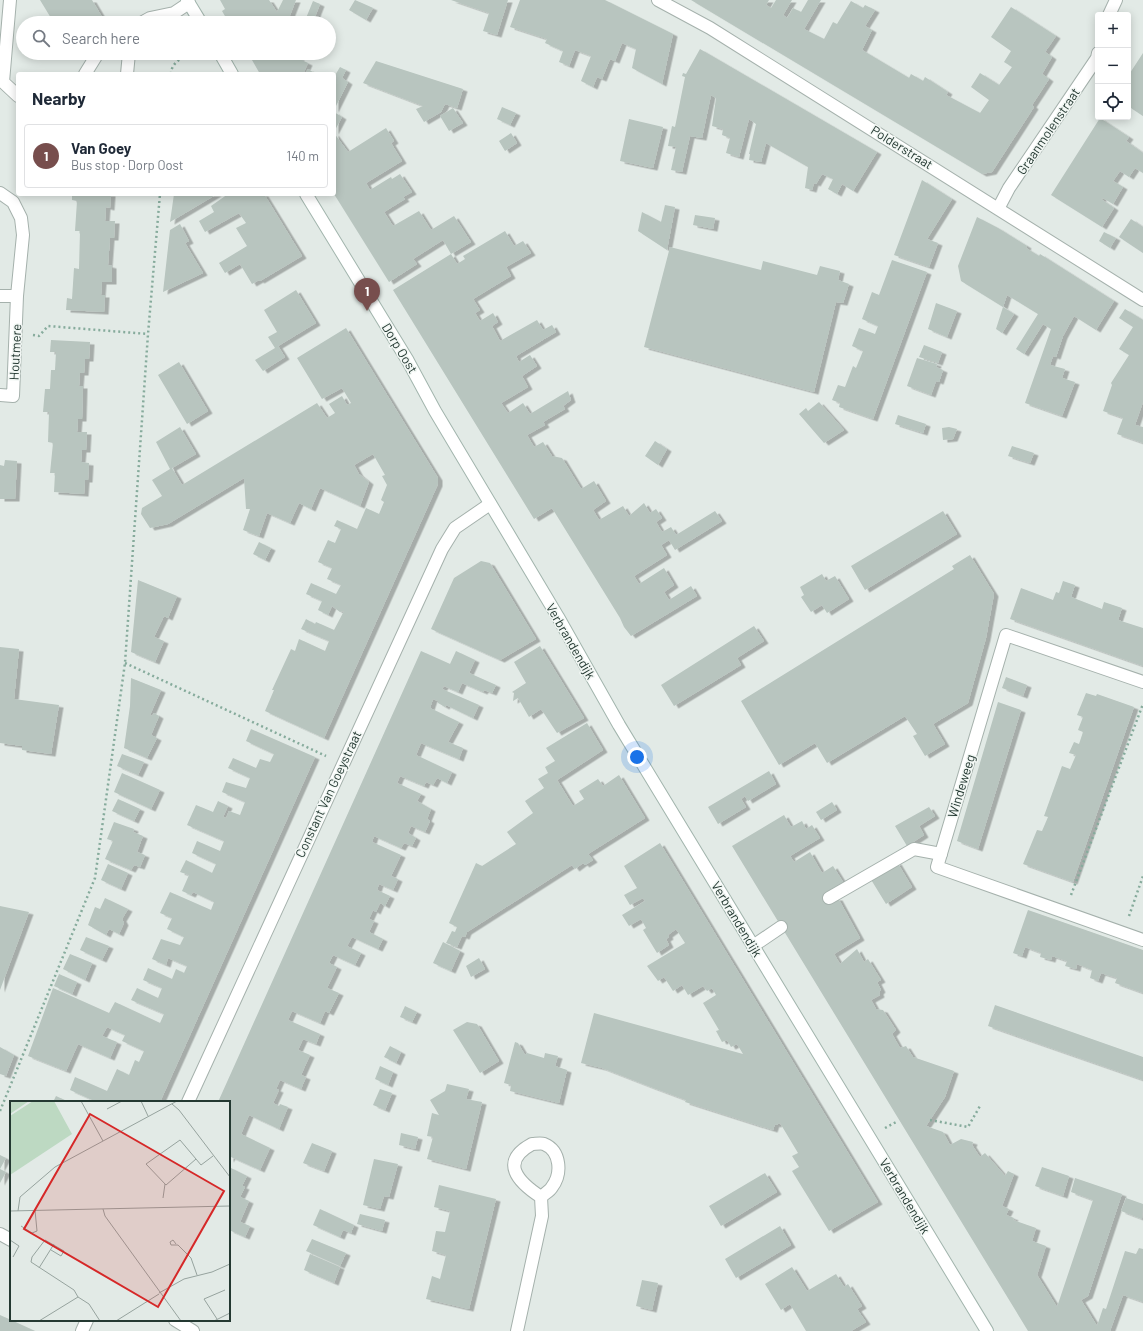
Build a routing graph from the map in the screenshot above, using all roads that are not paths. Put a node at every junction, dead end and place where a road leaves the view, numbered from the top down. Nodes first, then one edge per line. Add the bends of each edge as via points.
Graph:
1 (10, 0) edge
2 (658, 0) edge
3 (1116, 0) edge
4 (188, 2) edge
5 (1110, 12) edge
6 (160, 16) edge
7 (197, 16) edge
8 (94, 60) edge
9 (128, 60) edge
10 (224, 60) edge
11 (1095, 61) edge
12 (86, 72) edge
13 (127, 72) edge
14 (231, 72) edge
15 (16, 94) edge
16 (0, 193) edge
17 (307, 196) edge
18 (998, 209) junction
19 (0, 296) edge
20 (17, 296) junction
21 (1143, 300) edge
22 (0, 395) edge
23 (490, 504) junction
24 (1143, 682) edge
25 (940, 854) junction
26 (829, 898) dead end
27 (781, 928) dead end
28 (1143, 940) edge
29 (753, 946) junction
30 (188, 1101) edge
31 (540, 1198) junction
32 (0, 1234) edge
33 (10, 1239) edge
34 (87, 1321) edge
35 (177, 1321) edge
36 (82, 1331) edge
37 (193, 1331) edge
38 (517, 1331) edge
39 (987, 1331) edge

1 - 15 street via 3,82
2 - 18 street, Polderstraat via 710,28
3 - 5 street
4 - 6 street via 174,13
4 - 7 street
8 - 12 street
9 - 13 street
10 - 14 street
11 - 18 street, Graanmolenstraat via 1009,188
16 - 20 street, Houtmere via 13,202 21,218 23,235
17 - 23 street, Dorp Oost via 408,361
18 - 21 street, Polderstraat
19 - 20 street
20 - 22 street, Houtmere via 13,396
23 - 29 street, Verbrandendijk via 619,725
23 - 30 street, Constant Van Goeystraat via 455,528 442,549
24 - 25 street, Windeweeg via 1006,635
25 - 26 street via 914,849
25 - 28 street, Windeweeg via 936,867
27 - 29 street
29 - 39 street, Verbrandendijk
31 - 31 street via 517,1178 514,1169 516,1158 522,1149 532,1144 544,1144 554,1151 559,1163 558,1175 552,1188
31 - 38 street via 542,1216
32 - 33 street
34 - 36 street
35 - 37 street

